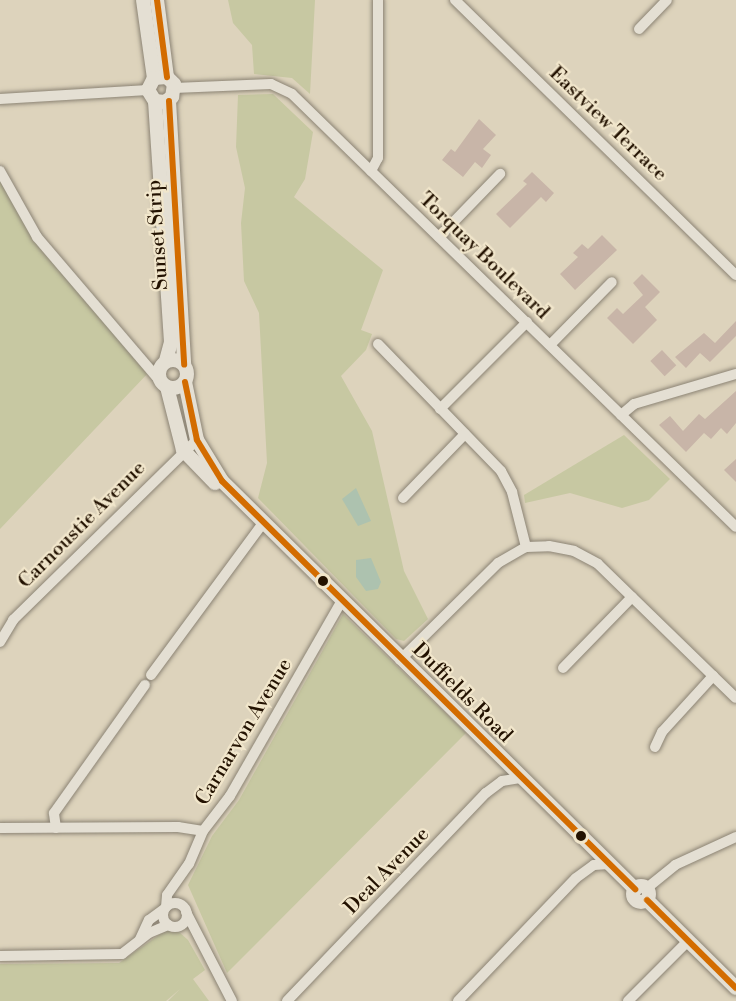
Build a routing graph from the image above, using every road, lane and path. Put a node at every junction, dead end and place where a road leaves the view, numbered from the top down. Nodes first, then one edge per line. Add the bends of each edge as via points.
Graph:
1 (143, 0) edge
2 (157, 0) edge
3 (378, 0) edge
4 (455, 0) edge
5 (667, 0) edge
6 (639, 29) dead end
7 (161, 89) junction
8 (0, 99) edge
9 (0, 171) edge
10 (371, 171) junction
11 (500, 174) dead end
12 (439, 237) junction
13 (736, 274) edge
14 (612, 282) dead end
15 (526, 322) junction
16 (378, 344) dead end
17 (550, 345) junction
18 (137, 354) junction
19 (164, 363) junction
20 (184, 365) junction
21 (736, 374) edge
22 (184, 382) junction
23 (164, 384) junction
24 (440, 409) junction
25 (621, 415) junction
26 (465, 434) junction
27 (197, 440) junction
28 (183, 450) junction
29 (403, 498) dead end
30 (263, 523) junction
31 (736, 527) edge
32 (526, 547) junction
33 (632, 597) junction
34 (340, 602) junction
35 (0, 642) edge
36 (400, 660) junction
37 (563, 668) dead end
38 (713, 676) junction
39 (736, 698) edge
40 (655, 747) dead end
41 (520, 778) junction
42 (0, 828) edge
43 (56, 828) junction
44 (203, 831) junction
45 (736, 837) edge
46 (609, 864) junction
47 (178, 879) junction
48 (643, 892) junction
49 (165, 908) junction
50 (184, 909) junction
51 (168, 925) junction
52 (181, 925) junction
53 (140, 940) junction
54 (200, 940) junction
55 (688, 941) junction
56 (0, 956) edge
57 (736, 988) edge
58 (232, 1001) edge
59 (287, 1001) edge
60 (458, 1001) edge
61 (628, 1001) edge

1 - 7 street, Sunset Strip
2 - 7 street, Sunset Strip
3 - 10 street via 378,158
4 - 13 street, Eastview Terrace
5 - 6 street
7 - 8 street, Torquay Boulevard
7 - 10 street, Torquay Boulevard via 250,83 278,86 292,94
7 - 19 street, Sunset Strip via 171,342
7 - 20 street, Sunset Strip
9 - 18 street via 37,237
10 - 12 street, Torquay Boulevard
11 - 12 street
12 - 15 street, Torquay Boulevard
14 - 17 street
15 - 17 street, Torquay Boulevard
15 - 24 street
16 - 24 street
17 - 25 street, Torquay Boulevard
18 - 19 street
18 - 23 street
19 - 20 street
19 - 23 street, Sunset Strip
20 - 22 street, Sunset Strip
21 - 25 street via 634,404
22 - 23 street
22 - 27 street, Duffields Road
23 - 28 street, Duffields Road
24 - 26 street
25 - 31 street, Torquay Boulevard
26 - 29 street
26 - 32 street via 507,481
27 - 28 street, Carnoustie Avenue
27 - 30 street, Duffields Road via 222,481
28 - 30 street, Duffields Road via 212,481
28 - 35 street, Carnoustie Avenue via 13,620
30 - 34 street, Duffields Road
30 - 43 street via 54,813
32 - 33 street via 574,551 598,564
32 - 36 street via 488,572
33 - 37 street
33 - 38 street
34 - 36 street, Duffields Road
34 - 44 street, Carnarvon Avenue via 230,796
36 - 41 street, Duffields Road
38 - 39 street
38 - 40 street via 662,732
41 - 46 street, Duffields Road
41 - 59 street, Deal Avenue via 502,781 486,793
42 - 43 street
43 - 44 street via 178,827
44 - 47 street, Carnarvon Avenue
45 - 48 street via 675,865
46 - 48 street, Duffields Road
46 - 60 street via 594,866 576,878
47 - 49 street, Carnarvon Avenue via 167,895
47 - 50 street
48 - 55 street, Duffields Road
49 - 50 street via 175,903
49 - 51 street
49 - 53 street, Carnarvon Avenue via 149,920
50 - 52 street
50 - 54 street
51 - 52 street
51 - 53 street, Carnarvon Avenue
52 - 54 street via 193,939
53 - 56 street, Carnarvon Avenue via 122,954
54 - 58 street
55 - 57 street, Duffields Road
55 - 61 street

